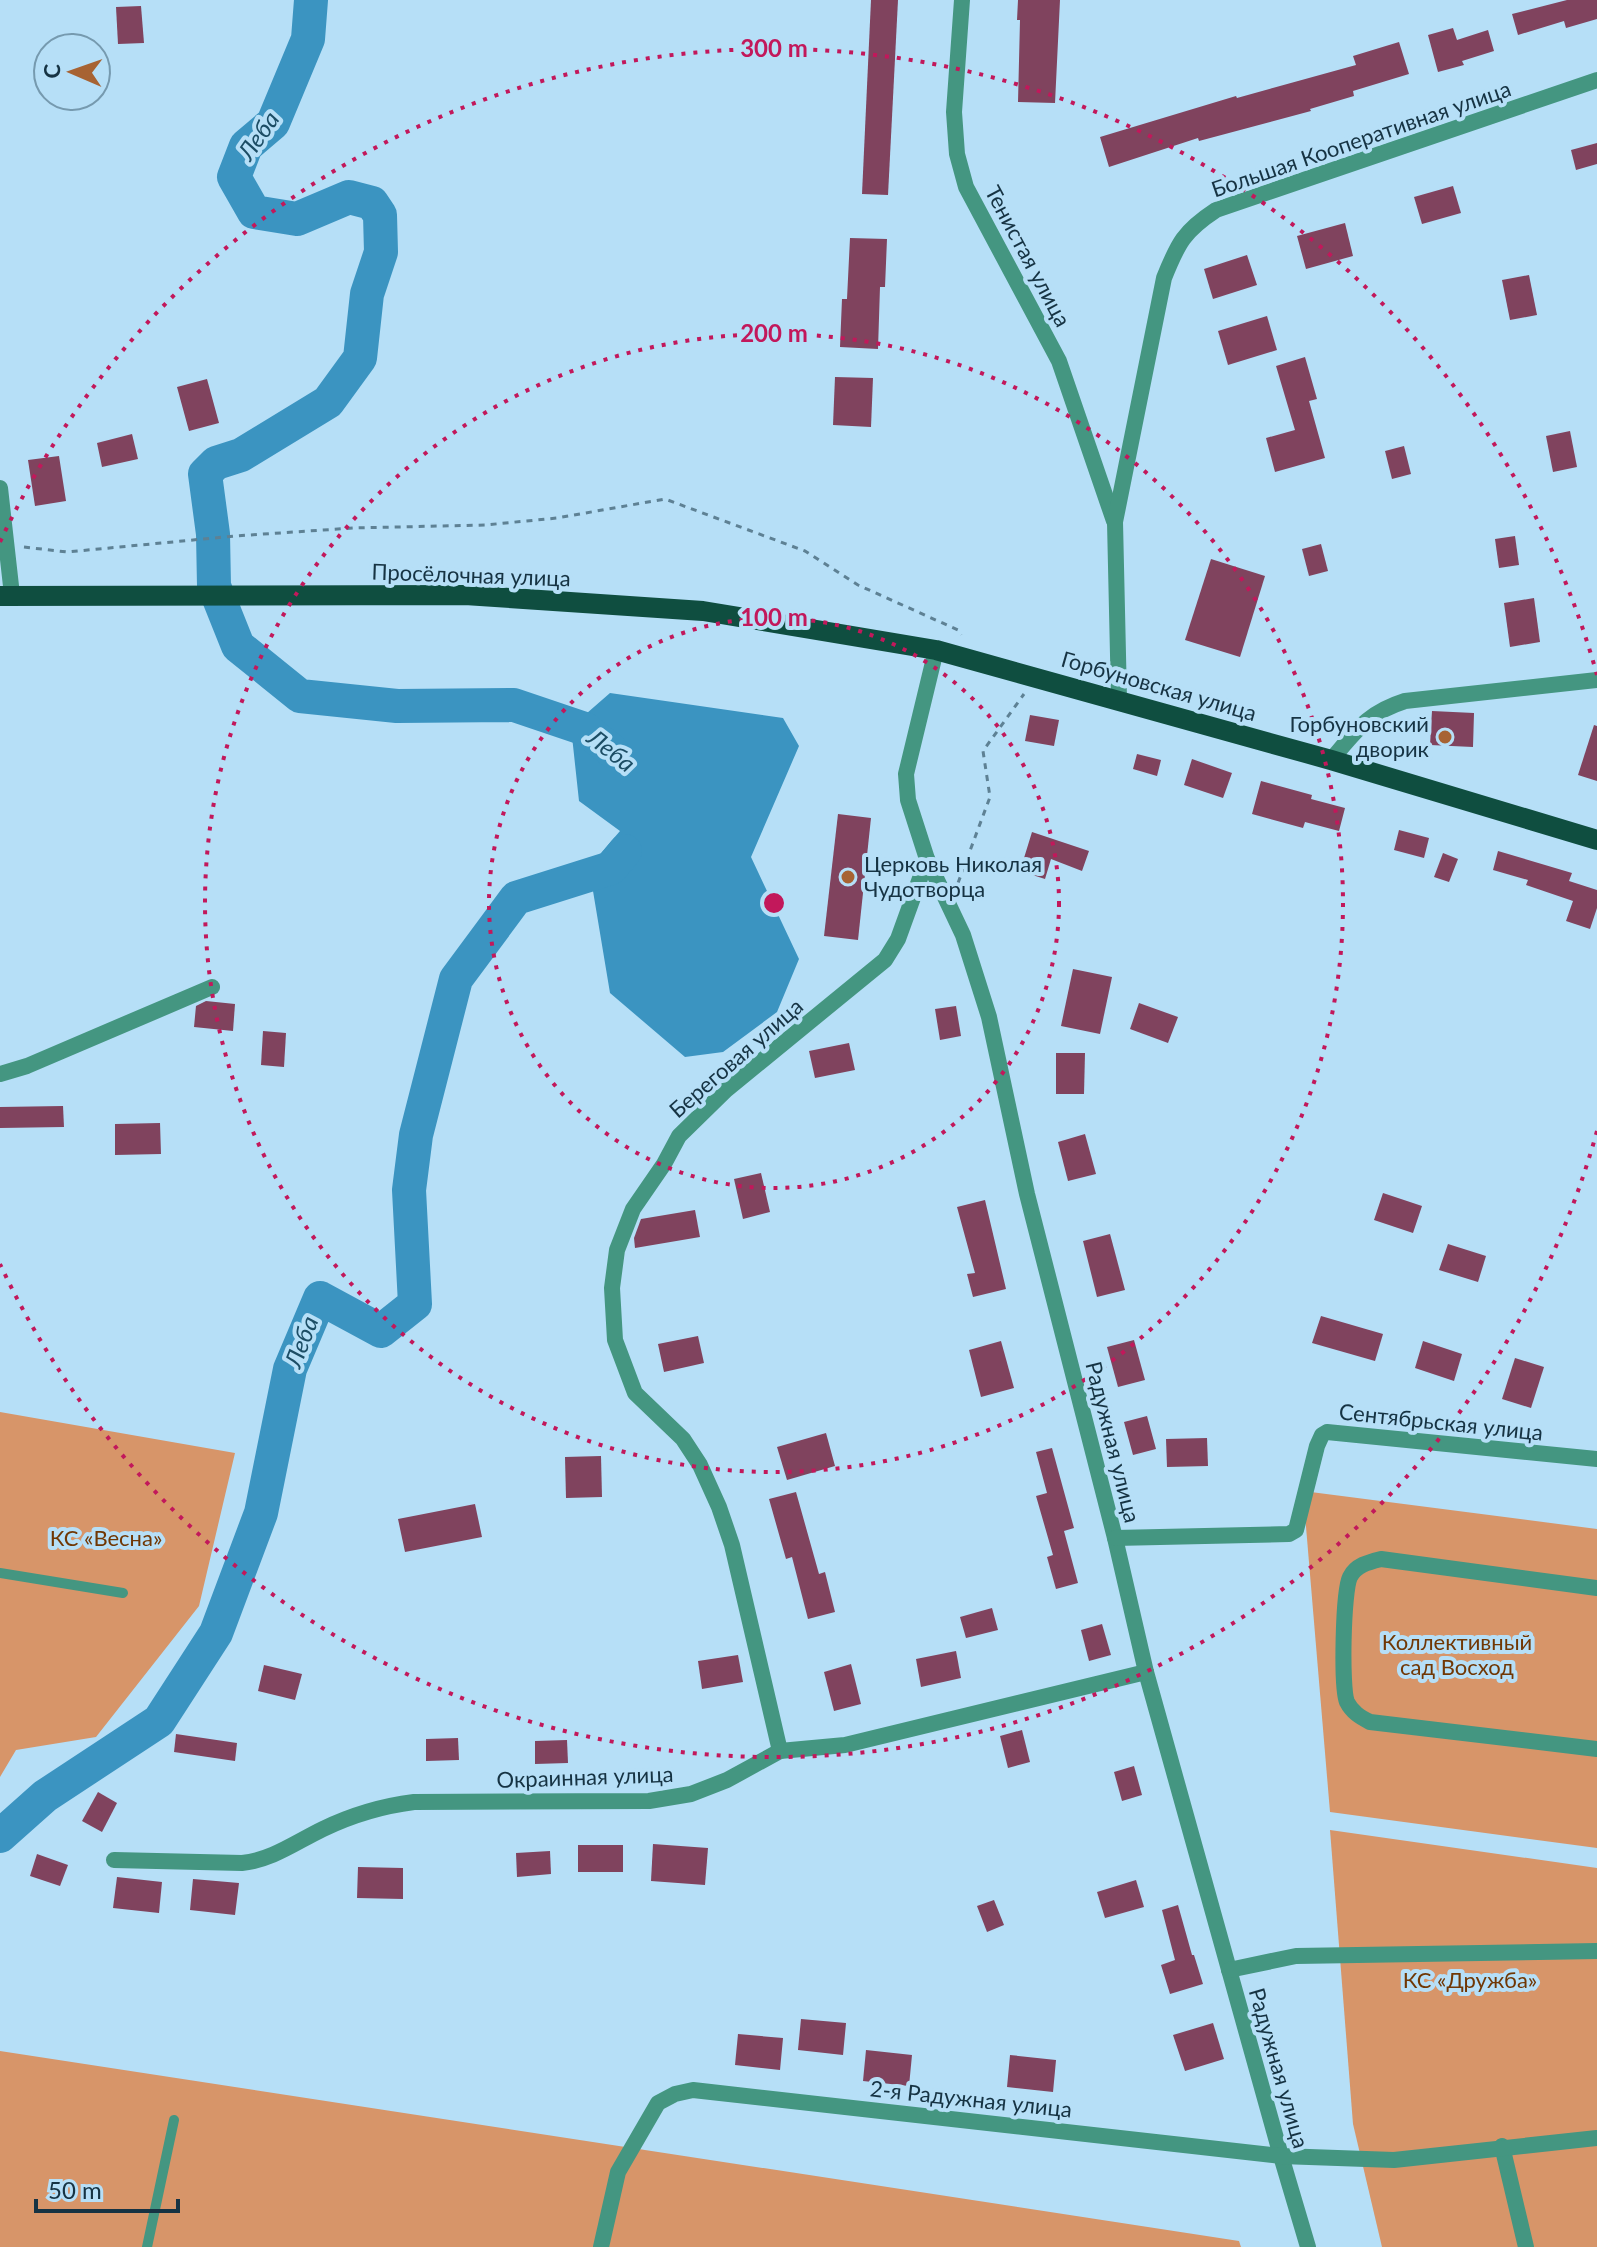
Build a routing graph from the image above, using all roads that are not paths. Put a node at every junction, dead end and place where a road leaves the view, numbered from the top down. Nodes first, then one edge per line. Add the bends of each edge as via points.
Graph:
1 (962, 0) edge
2 (1597, 80) edge
3 (0, 488) edge
4 (1115, 522) junction
5 (6, 596) edge
6 (936, 650) junction
7 (1597, 680) edge
8 (1119, 699) junction
9 (1331, 760) junction
10 (1597, 840) edge
11 (927, 859) junction
12 (212, 987) dead end
13 (0, 1074) edge
14 (1597, 1459) edge
15 (1115, 1538) junction
16 (0, 1573) edge
17 (1597, 1588) edge
18 (123, 1593) dead end
19 (1146, 1672) junction
20 (1597, 1749) edge
21 (780, 1751) junction
22 (114, 1860) dead end
23 (1597, 1951) edge
24 (1229, 1970) junction
25 (174, 2120) dead end
26 (1597, 2138) edge
27 (1502, 2146) junction
28 (1281, 2156) junction
29 (147, 2247) edge
30 (601, 2247) edge
31 (1308, 2247) edge
32 (1526, 2247) edge

1 - 4 street, Тенистая улица via 954,112 966,187 1059,361
2 - 4 street, Большая Кооперативная улица via 1216,210 1195,224 1178,244 1164,278
3 - 5 street
4 - 8 street, Большая Кооперативная улица
5 - 6 main road, Просёлочная улица via 465,595 703,611
6 - 8 main road, Горбуновская улица
6 - 11 street, Радужная улица via 906,774 908,800
7 - 9 street via 1405,701 1365,721
8 - 9 main road, Горбуновская улица
9 - 10 main road, Горбуновская улица
11 - 15 street, Радужная улица via 963,935 989,1017 1027,1194
11 - 21 street, Береговая улица via 885,960 726,1090 679,1136 633,1209 617,1250 612,1288 615,1340 635,1393 683,1439 719,1507
12 - 13 street
14 - 15 street, Сентябрьская улица via 1327,1432 1317,1446 1296,1530 1289,1534
15 - 19 street, Радужная улица
16 - 18 lane
17 - 20 street via 1381,1559 1362,1564 1350,1576 1346,1594 1343,1684 1347,1701 1370,1722
19 - 21 street, Окраинная улица via 845,1745
19 - 24 street, Радужная улица
21 - 22 street, Окраинная улица via 727,1780 668,1799 387,1805 256,1861
23 - 24 street via 1296,1956
24 - 28 street, Радужная улица
25 - 29 lane
26 - 27 street, 2-я Радужная улица
27 - 28 street, 2-я Радужная улица via 1394,2160
27 - 32 street
28 - 30 street, 2-я Радужная улица via 693,2090 658,2103 618,2172
28 - 31 street, Радужная улица

